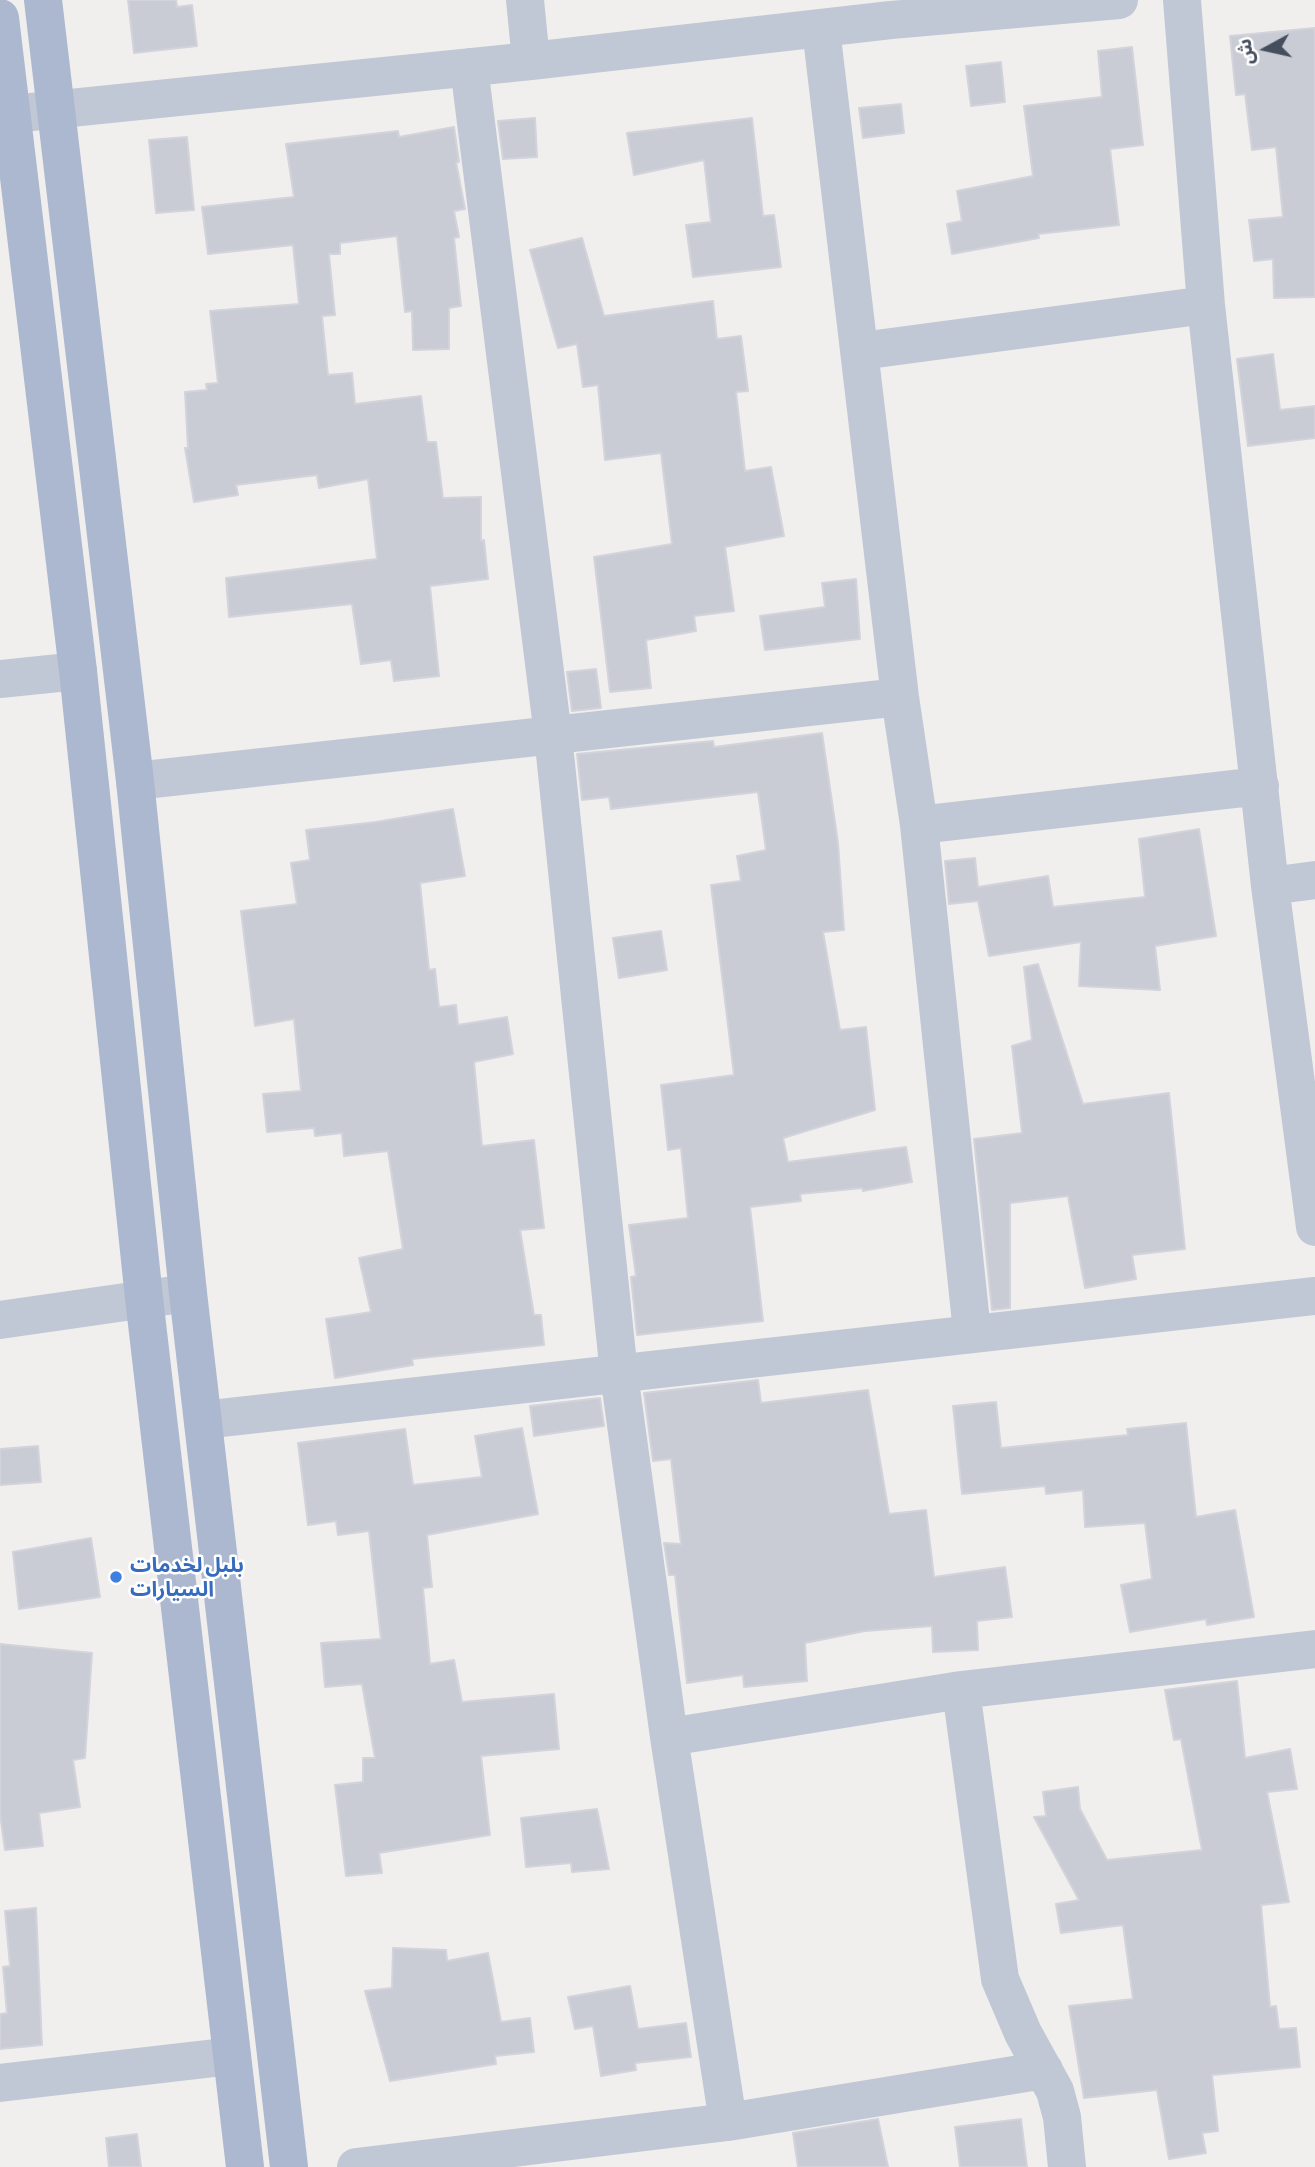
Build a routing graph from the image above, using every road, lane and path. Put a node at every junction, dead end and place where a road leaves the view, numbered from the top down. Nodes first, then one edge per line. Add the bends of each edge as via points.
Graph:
1 (43, 0) edge
2 (525, 0) edge
3 (1119, 0) edge
4 (1182, 0) edge
5 (890, 10) edge
6 (0, 18) edge
7 (821, 29) junction
8 (531, 61) junction
9 (469, 67) junction
10 (55, 108) junction
11 (12, 114) junction
12 (1206, 305) junction
13 (861, 351) junction
14 (78, 671) junction
15 (0, 679) edge
16 (900, 697) junction
17 (553, 736) junction
18 (135, 781) junction
19 (1259, 786) junction
20 (919, 825) junction
21 (1315, 880) edge
22 (1270, 886) junction
23 (1315, 1227) edge
24 (188, 1293) junction
25 (1315, 1297) edge
26 (144, 1298) junction
27 (0, 1320) edge
28 (972, 1332) junction
29 (619, 1374) junction
30 (203, 1420) junction
31 (1315, 1648) edge
32 (961, 1690) junction
33 (669, 1737) junction
34 (232, 2056) junction
35 (1044, 2070) junction
36 (0, 2083) edge
37 (728, 2122) junction
38 (245, 2167) edge
39 (289, 2167) edge
40 (356, 2167) edge
41 (1067, 2167) edge

1 - 10 main road
2 - 8 street
3 - 5 street
4 - 12 street
5 - 7 street
6 - 11 main road
7 - 8 street
7 - 13 street
8 - 9 street
9 - 10 street
9 - 17 street
10 - 11 street
10 - 18 main road
11 - 14 main road
12 - 13 street
12 - 19 street
13 - 16 street
14 - 15 street
14 - 26 main road
16 - 17 street
16 - 20 street
17 - 18 street
17 - 29 street
18 - 24 main road
19 - 20 street
19 - 22 street
20 - 28 street
21 - 22 street
22 - 23 street
24 - 26 street
24 - 30 main road
25 - 28 street
26 - 27 street
26 - 34 main road
28 - 29 street
29 - 30 street
29 - 33 street
30 - 39 main road
31 - 32 street
32 - 33 street
32 - 35 street via 1000,1979
33 - 37 street
34 - 36 street
34 - 38 main road
35 - 37 street
35 - 41 street via 1062,2117
37 - 40 street

